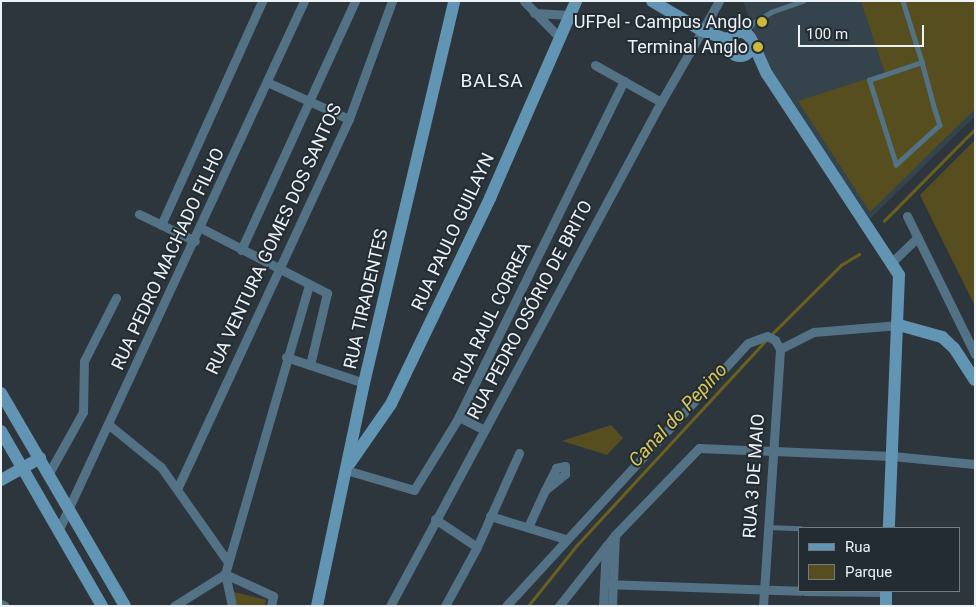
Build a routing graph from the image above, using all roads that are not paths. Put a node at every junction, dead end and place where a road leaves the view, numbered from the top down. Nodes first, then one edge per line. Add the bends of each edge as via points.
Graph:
1 (262, 1) edge
2 (304, 1) edge
3 (355, 1) edge
4 (392, 1) edge
5 (454, 1) edge
6 (524, 1) edge
7 (576, 1) edge
8 (652, 1) edge
9 (720, 1) edge
10 (802, 1) edge
11 (903, 1) edge
12 (672, 6) edge
13 (534, 12) junction
14 (570, 15) junction
15 (701, 30) junction
16 (748, 37) junction
17 (560, 38) junction
18 (729, 40) junction
19 (744, 55) junction
20 (922, 62) junction
21 (595, 65) dead end
22 (768, 74) junction
23 (624, 81) junction
24 (267, 82) junction
25 (309, 100) junction
26 (661, 102) junction
27 (348, 119) junction
28 (139, 214) dead end
29 (907, 216) dead end
30 (161, 225) junction
31 (201, 228) junction
32 (918, 236) junction
33 (195, 241) junction
34 (241, 250) junction
35 (891, 263) junction
36 (279, 269) junction
37 (309, 284) junction
38 (116, 298) dead end
39 (899, 325) junction
40 (780, 349) junction
41 (975, 354) edge
42 (286, 357) junction
43 (310, 365) junction
44 (975, 380) edge
45 (364, 383) junction
46 (1, 393) edge
47 (459, 417) junction
48 (108, 424) junction
49 (484, 430) junction
50 (1, 432) edge
51 (772, 450) junction
52 (518, 453) dead end
53 (892, 456) junction
54 (40, 458) junction
55 (975, 464) edge
56 (24, 469) junction
57 (346, 470) junction
58 (49, 473) junction
59 (1, 480) edge
60 (178, 487) junction
61 (545, 490) dead end
62 (70, 509) junction
63 (490, 516) junction
64 (435, 519) junction
65 (528, 527) junction
66 (767, 527) junction
67 (889, 527) edge
68 (798, 528) edge
69 (59, 529) junction
70 (615, 535) junction
71 (565, 539) junction
72 (606, 546) junction
73 (477, 547) junction
74 (228, 562) junction
75 (225, 574) junction
76 (608, 585) junction
77 (763, 590) junction
78 (798, 591) edge
79 (886, 592) edge
80 (1, 604) edge
81 (5, 606) edge
82 (102, 606) edge
83 (125, 606) edge
84 (174, 606) edge
85 (232, 606) edge
86 (271, 606) edge
87 (317, 606) edge
88 (390, 606) edge
89 (445, 606) edge
90 (506, 606) edge
91 (559, 606) edge
92 (603, 606) edge
93 (612, 606) edge
94 (763, 606) edge
95 (886, 606) edge

1 - 30 street
2 - 24 street, RUA PEDRO MACHADO FILHO
3 - 25 street
4 - 27 street, RUA VENTURA GOMES DOS SANTOS
5 - 45 street, RUA TIRADENTES
6 - 13 street
7 - 14 street, RUA PAULO GUILAYN
8 - 12 street
9 - 15 street, RUA PEDRO OSÓRIO DE BRITO
10 - 16 lane via 771,12 753,23
11 - 20 lane
12 - 15 street
13 - 14 street
13 - 17 street
14 - 17 street, RUA PAULO GUILAYN
15 - 18 street
15 - 26 street, RUA PEDRO OSÓRIO DE BRITO
16 - 18 street via 734,34
16 - 19 street via 750,51
16 - 22 street
17 - 57 street, RUA PAULO GUILAYN via 490,198 391,404
18 - 19 street via 730,51
19 - 22 street
20 - 20 lane via 869,80 896,165 940,125
21 - 23 street
22 - 35 street
23 - 26 street
23 - 47 street, RUA RAUL CORREA
24 - 25 street
24 - 31 street, RUA PEDRO MACHADO FILHO
25 - 27 street
25 - 34 street
26 - 49 street, RUA PEDRO OSÓRIO DE BRITO
27 - 36 street, RUA VENTURA GOMES DOS SANTOS
28 - 30 street
29 - 32 street
30 - 33 street
31 - 33 street, RUA PEDRO MACHADO FILHO
31 - 34 street
32 - 35 street
32 - 41 street
33 - 48 street, RUA PEDRO MACHADO FILHO
34 - 36 street
35 - 39 street via 899,275
36 - 37 street
36 - 60 street, RUA VENTURA GOMES DOS SANTOS
37 - 42 street
37 - 43 street via 326,293
38 - 58 street via 84,361 83,412
39 - 40 street via 814,332
39 - 44 street via 942,337 954,348
39 - 53 street
40 - 51 street, RUA 3 DE MAIO
40 - 71 street via 771,338 748,343
42 - 43 street
42 - 74 street
43 - 45 street
45 - 57 street, RUA TIRADENTES
46 - 54 street
47 - 49 street
47 - 57 street, RUA RAUL CORREA via 414,490
48 - 60 street via 142,449
48 - 62 street, RUA PEDRO MACHADO FILHO
49 - 64 street, RUA PEDRO OSÓRIO DE BRITO
50 - 56 street
51 - 53 street
51 - 66 street, RUA 3 DE MAIO
51 - 70 street via 699,448
52 - 63 street
53 - 55 street
53 - 67 street
54 - 56 street
54 - 58 street
56 - 59 street
56 - 69 street
57 - 87 street, RUA TIRADENTES
58 - 62 street
60 - 74 street
61 - 65 street
62 - 69 street, RUA PEDRO MACHADO FILHO
62 - 83 street
63 - 65 street
63 - 73 street
64 - 73 street
64 - 88 street, RUA PEDRO OSÓRIO DE BRITO
65 - 71 street
66 - 68 lane
66 - 77 street, RUA 3 DE MAIO
69 - 82 street
70 - 72 street
70 - 76 street
71 - 90 street
72 - 76 street
72 - 91 street
73 - 89 street
74 - 75 street
75 - 84 street
75 - 85 street
75 - 86 street via 273,596
76 - 77 street
76 - 92 street
76 - 93 street
77 - 78 street
77 - 94 street, RUA 3 DE MAIO
79 - 95 street
80 - 81 street

